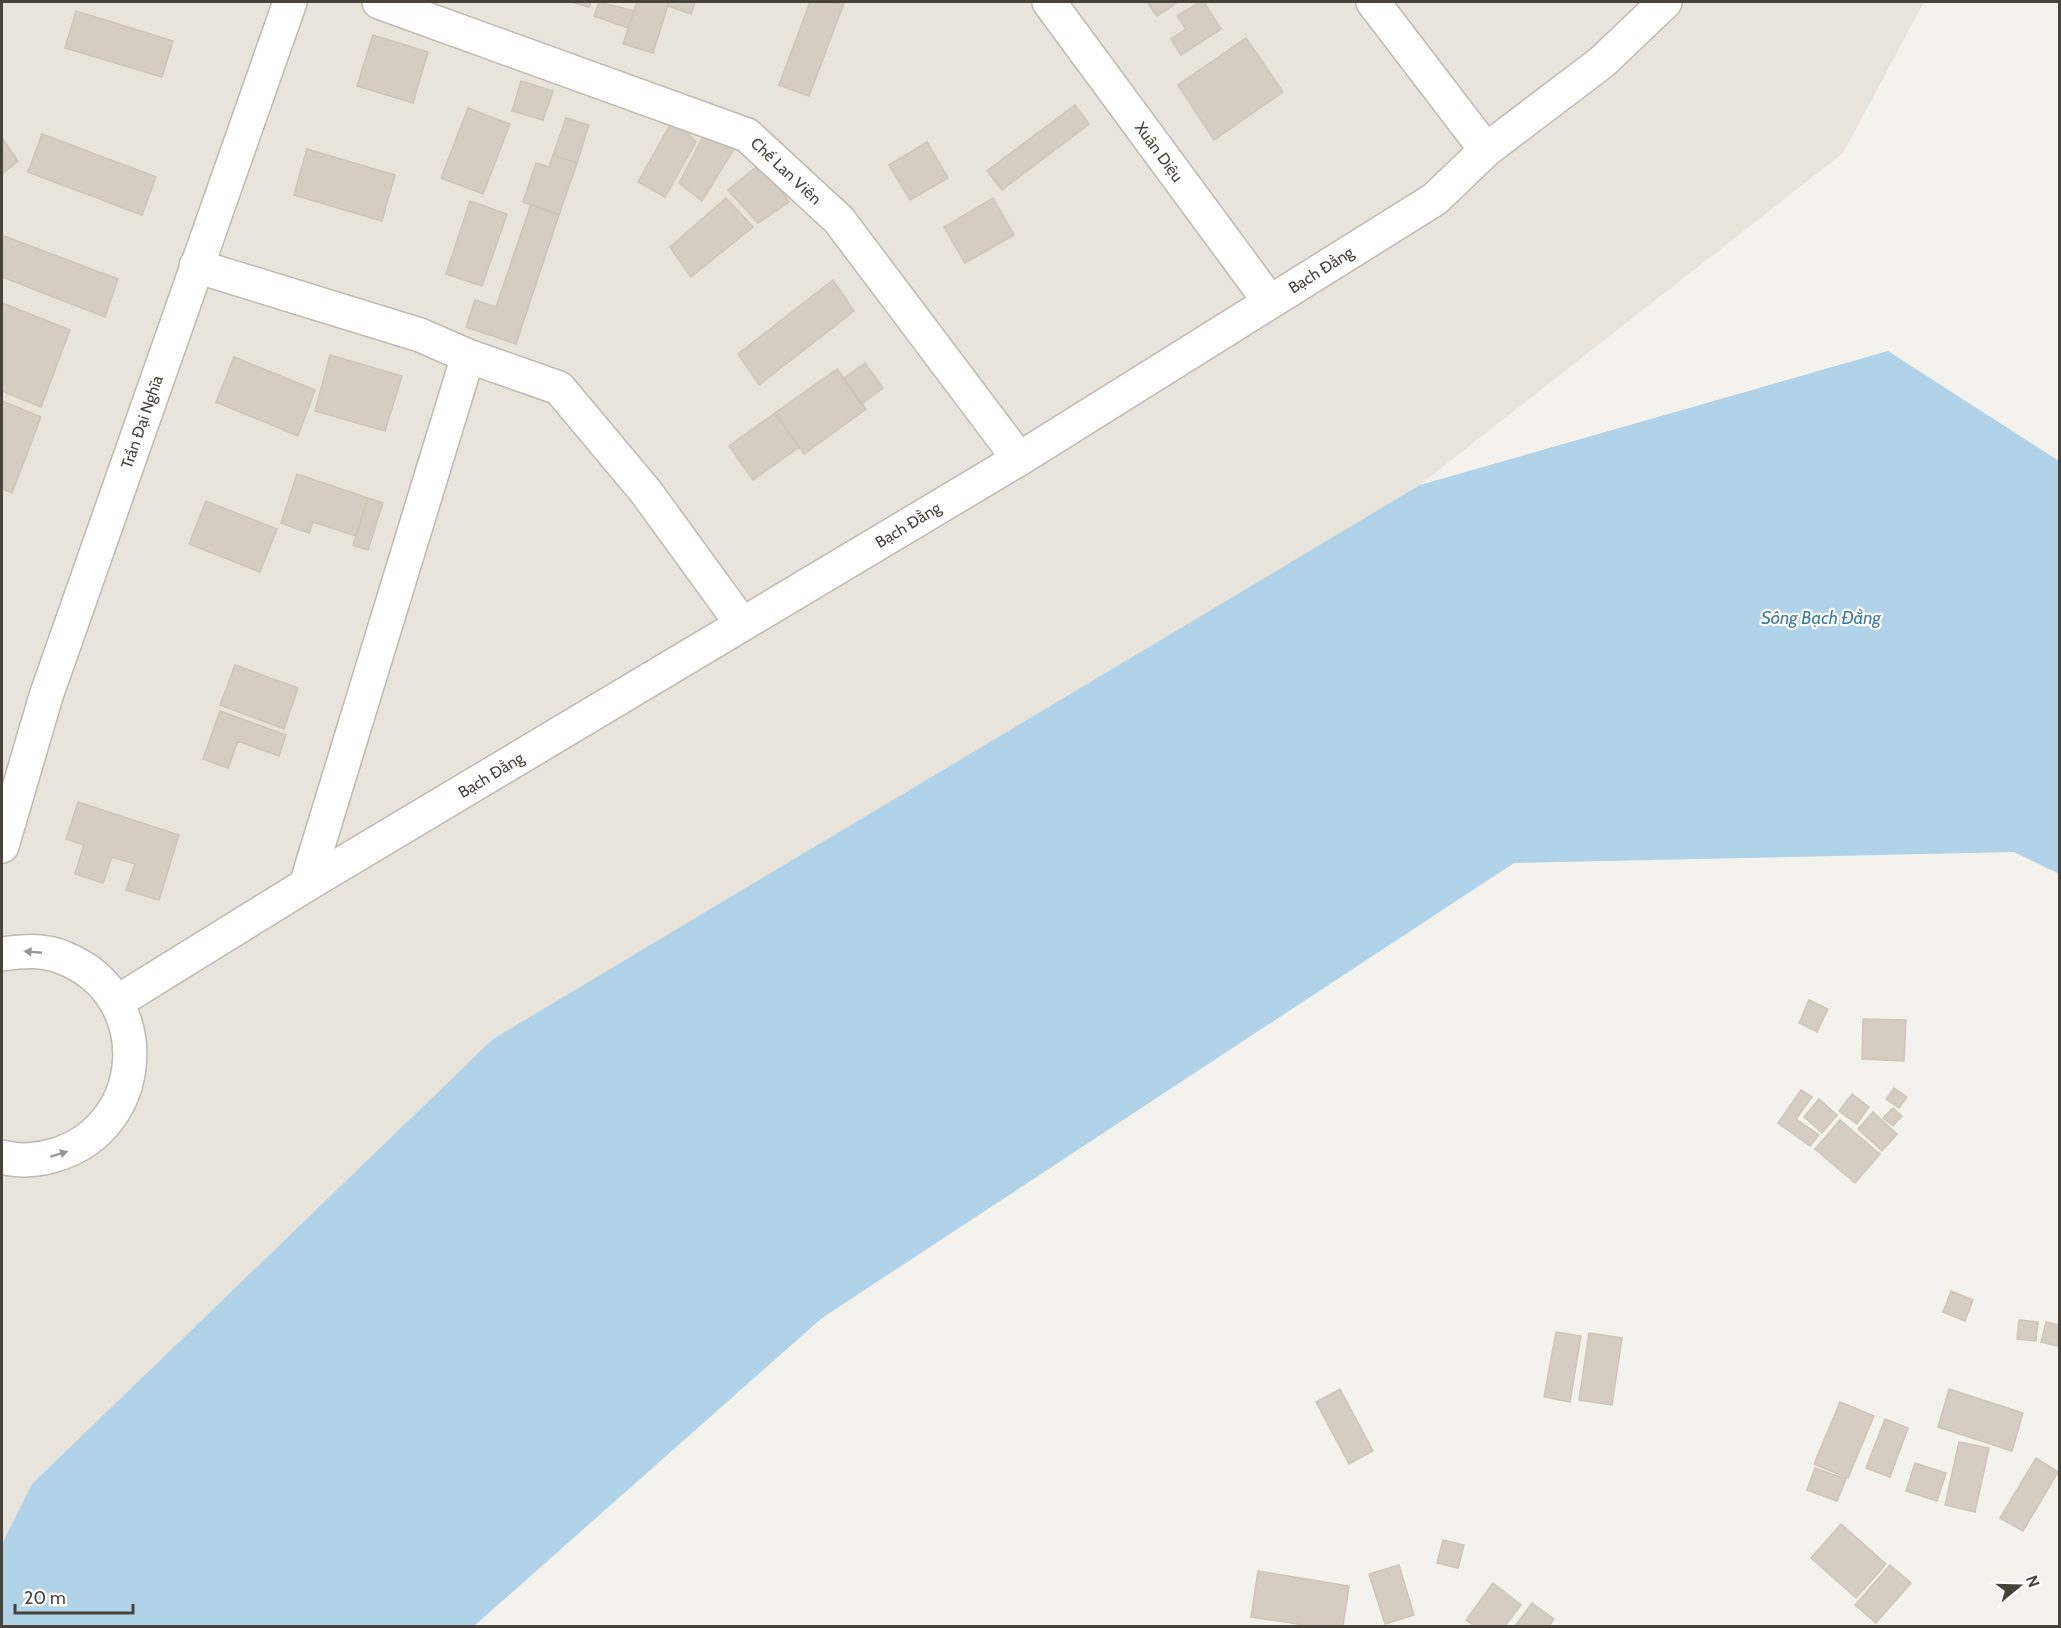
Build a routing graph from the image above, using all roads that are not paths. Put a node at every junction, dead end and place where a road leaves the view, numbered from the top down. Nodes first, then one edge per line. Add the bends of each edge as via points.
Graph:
1 (290, 2) edge
2 (379, 2) edge
3 (1049, 2) edge
4 (1372, 2) edge
5 (1665, 2) edge
6 (1486, 150) junction
7 (196, 266) junction
8 (1270, 302) junction
9 (468, 356) junction
10 (1019, 459) junction
11 (742, 624) junction
12 (2, 846) edge
13 (306, 885) junction
14 (2, 954) edge
15 (117, 1002) junction
16 (3, 1160) edge

1 - 7 street, Trần Đại Nghĩa
2 - 10 street, Chế Lan Viên via 747,135 839,220
3 - 8 street, Xuân Diệu
4 - 6 street
5 - 6 street, Bạch Đằng via 1602,62
6 - 8 street, Bạch Đằng via 1435,199
7 - 9 street via 420,335
7 - 12 street, Trần Đại Nghĩa via 46,696
8 - 10 street, Bạch Đằng
9 - 11 street via 559,388 646,492
9 - 13 street
10 - 11 street, Bạch Đằng
11 - 13 street, Bạch Đằng
13 - 15 street, Bạch Đằng
15 -> 14 street via 94,976 64,958 30,950
16 -> 15 street via 40,1160 73,1150 101,1130 120,1102 130,1069 129,1034

